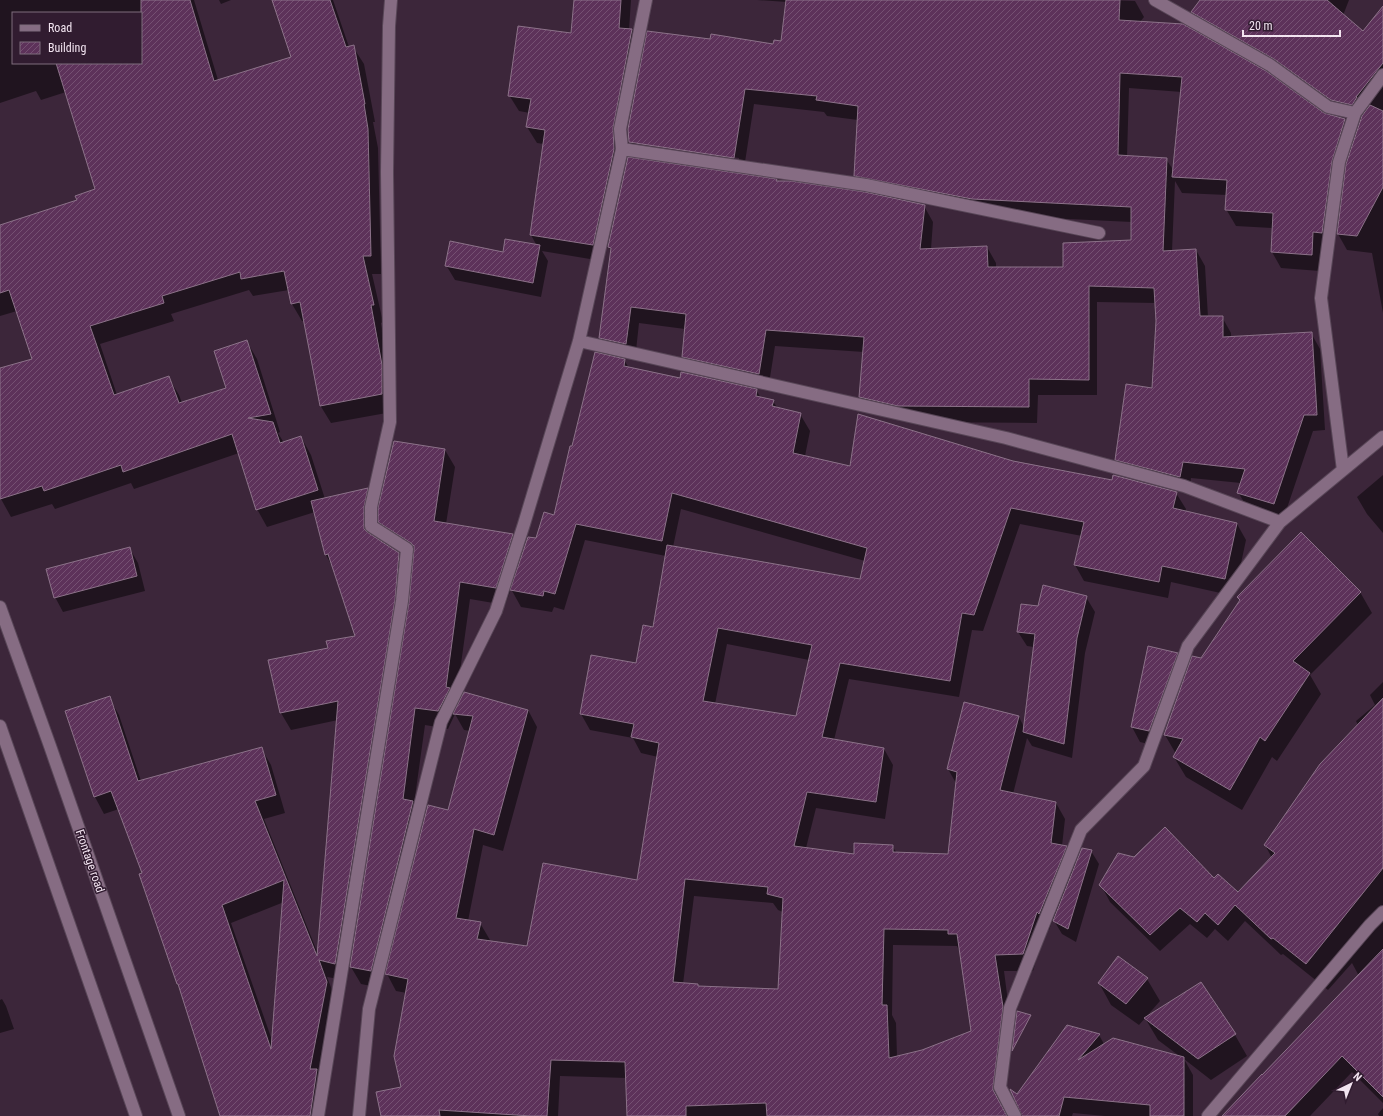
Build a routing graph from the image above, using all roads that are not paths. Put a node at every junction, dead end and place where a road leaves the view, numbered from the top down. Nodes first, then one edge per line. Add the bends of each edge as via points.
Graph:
1 (391, 0) edge
2 (646, 0) edge
3 (1155, 0) edge
4 (1383, 75) edge
5 (1355, 113) junction
6 (622, 149) junction
7 (1099, 233) dead end
8 (579, 341) junction
9 (1383, 437) edge
10 (1343, 470) junction
11 (1280, 522) junction
12 (0, 607) edge
13 (0, 726) edge
14 (1383, 912) edge
15 (136, 1116) edge
16 (179, 1116) edge
17 (318, 1116) edge
18 (360, 1116) edge
19 (1015, 1116) edge
20 (1208, 1116) edge

1 - 17 street via 387,172 390,422 371,507 371,526 407,549 402,601
2 - 6 street via 620,129
3 - 5 street via 1270,65 1328,107
4 - 5 street
5 - 10 street via 1339,162 1322,298
6 - 7 street via 866,186
6 - 8 street
8 - 11 street via 1006,438 1184,486
8 - 18 street via 496,611 441,722 369,1009
9 - 10 street
10 - 11 street
11 - 19 street via 1188,646 1144,766 1081,830 1010,1008 1000,1087
12 - 16 street, Frontage road
13 - 15 street
14 - 20 street

